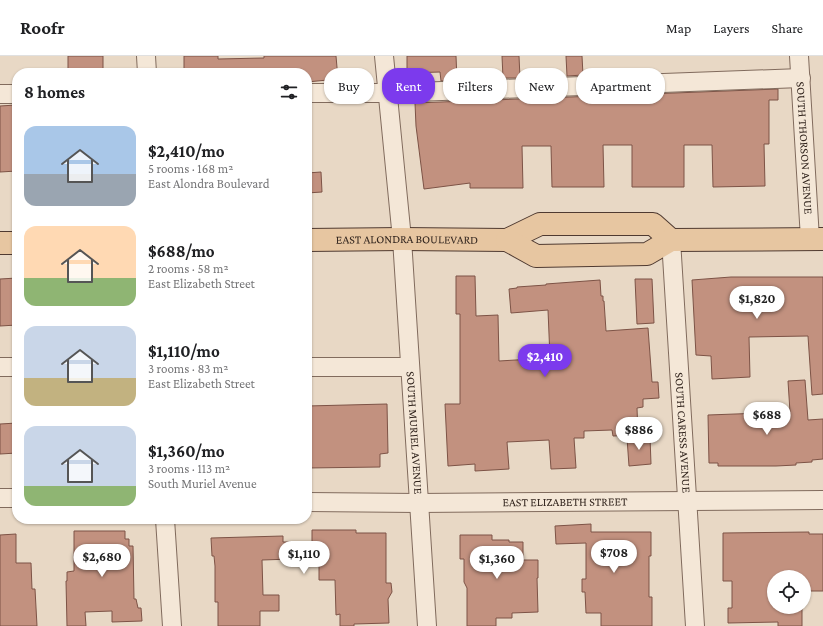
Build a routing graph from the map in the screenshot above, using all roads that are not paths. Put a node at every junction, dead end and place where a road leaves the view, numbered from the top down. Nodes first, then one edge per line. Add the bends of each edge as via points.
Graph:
1 (146, 56) edge
2 (384, 56) edge
3 (799, 56) edge
4 (147, 68) edge
5 (385, 68) edge
6 (801, 78) junction
7 (435, 91) edge
8 (312, 93) edge
9 (382, 93) edge
10 (0, 94) edge
11 (12, 94) edge
12 (389, 104) edge
13 (402, 239) junction
14 (816, 239) edge
15 (312, 240) edge
16 (507, 240) junction
17 (671, 240) junction
18 (0, 243) edge
19 (12, 243) edge
20 (0, 367) edge
21 (12, 367) edge
22 (312, 367) edge
23 (410, 367) junction
24 (0, 498) edge
25 (12, 498) edge
26 (823, 500) edge
27 (688, 501) junction
28 (312, 502) edge
29 (418, 504) junction
30 (165, 524) edge
31 (172, 626) edge
32 (427, 626) edge
33 (695, 626) edge

1 - 4 street
2 - 5 street, SOUTH MURIEL AVENUE
3 - 6 street, SOUTH THORSON AVENUE
6 - 7 street
6 - 14 street, SOUTH THORSON AVENUE
8 - 9 street
10 - 11 street
12 - 13 street, SOUTH MURIEL AVENUE
13 - 15 main road, EAST ALONDRA BOULEVARD
13 - 16 main road, EAST ALONDRA BOULEVARD
13 - 23 street, SOUTH MURIEL AVENUE
14 - 17 main road, EAST ALONDRA BOULEVARD
16 - 17 main road, EAST ALONDRA BOULEVARD via 536,256 647,254
16 - 17 main road, EAST ALONDRA BOULEVARD via 540,224 653,224
17 - 27 street, SOUTH CARESS AVENUE
18 - 19 main road
20 - 21 street
22 - 23 street
23 - 29 street, SOUTH MURIEL AVENUE
24 - 25 street
26 - 27 street, EAST ELIZABETH STREET
27 - 29 street, EAST ELIZABETH STREET
27 - 33 street, SOUTH CARESS AVENUE
28 - 29 street, EAST ELIZABETH STREET
29 - 32 street, SOUTH MURIEL AVENUE
30 - 31 street

